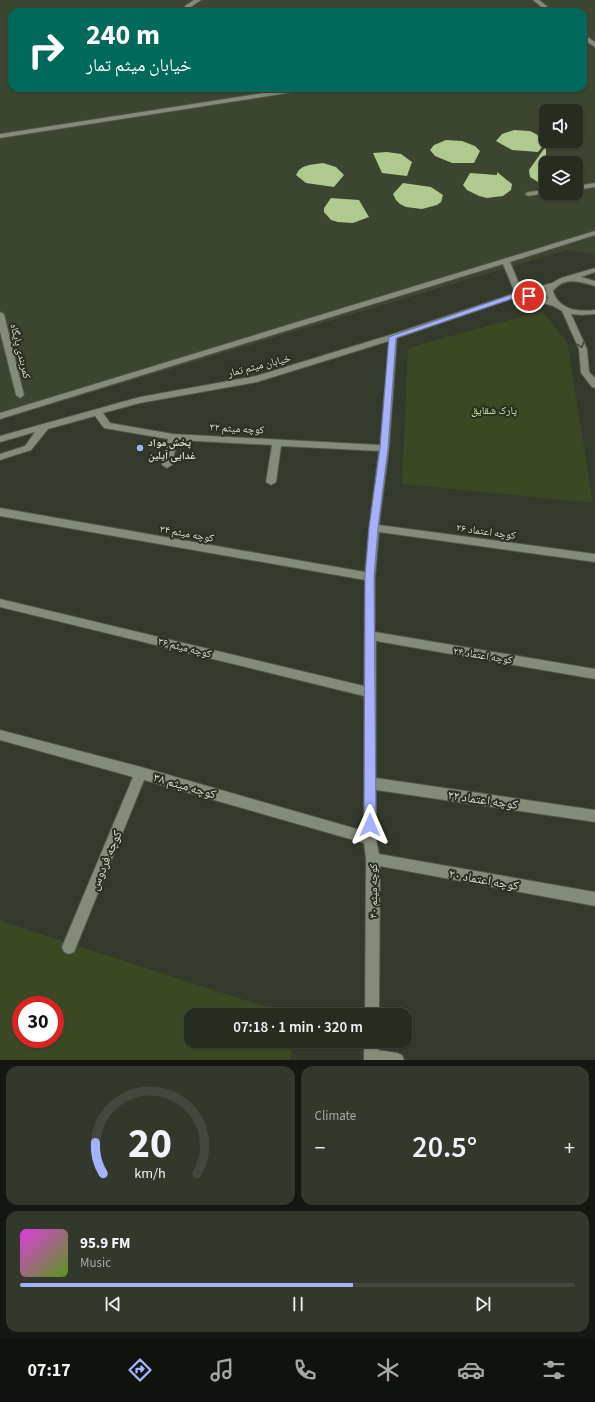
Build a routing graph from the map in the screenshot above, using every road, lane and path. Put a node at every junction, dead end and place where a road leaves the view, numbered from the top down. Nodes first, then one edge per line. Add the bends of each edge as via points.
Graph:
1 (198, 0) edge
2 (536, 0) edge
3 (188, 8) edge
4 (546, 8) edge
5 (281, 92) edge
6 (0, 136) edge
7 (595, 185) edge
8 (583, 187) edge
9 (539, 193) edge
10 (528, 194) dead end
11 (595, 233) edge
12 (506, 261) junction
13 (595, 270) edge
14 (556, 283) junction
15 (595, 284) edge
16 (519, 294) junction
17 (556, 304) junction
18 (565, 309) junction
19 (595, 312) edge
20 (0, 314) edge
21 (393, 337) junction
22 (595, 383) edge
23 (20, 395) dead end
24 (97, 412) junction
25 (0, 416) edge
26 (45, 426) junction
27 (173, 437) junction
28 (0, 439) edge
29 (277, 442) junction
30 (384, 448) junction
31 (0, 457) edge
32 (167, 465) dead end
33 (271, 482) dead end
34 (0, 512) edge
35 (374, 528) junction
36 (595, 558) edge
37 (370, 577) junction
38 (0, 603) edge
39 (370, 636) junction
40 (595, 674) edge
41 (369, 692) junction
42 (0, 735) edge
43 (141, 773) junction
44 (370, 783) junction
45 (595, 816) edge
46 (370, 839) junction
47 (373, 859) junction
48 (595, 899) edge
49 (69, 947) dead end
50 (372, 1008) edge
51 (371, 1058) edge
52 (397, 1060) edge

1 - 3 street
2 - 4 street
5 - 6 street
7 - 8 street
9 - 10 street
11 - 12 street
12 - 16 street
12 - 25 street
13 - 14 street, خیابان میثم تمار
14 - 15 street via 582,279
14 - 16 street, خیابان میثم تمار
14 - 17 street via 549,291 550,298
16 - 17 street
16 - 21 street, خیابان میثم تمار
17 - 18 street
18 - 19 street via 576,313
18 -> 22 street via 583,349 585,373
20 - 23 street, کمربندی پایگاه
21 - 24 street, خیابان میثم تمار via 257,379 140,400
21 - 30 street, کوچه میثم ۳۰
24 - 26 street, خیابان میثم تمار
24 - 27 street, کوچه میثم ۳۲ via 107,426
26 - 28 street, خیابان میثم تمار
26 - 31 street via 28,448
27 - 29 street, کوچه میثم ۳۲
27 - 32 street
29 - 30 street, کوچه میثم ۳۲
29 - 33 street
30 - 35 street, کوچه میثم ۳۰
34 - 37 street, کوچه میثم ۳۴
35 - 36 street, کوچه اعتماد ۲۶
35 - 37 street, کوچه میثم ۳۰
37 - 39 street, کوچه میثم ۳۰
38 - 41 street, کوچه میثم ۳۶
39 - 40 street, کوچه اعتماد ۲۴
39 - 41 street, کوچه میثم ۳۰
41 - 44 street, کوچه میثم ۳۰
42 - 43 street, کوچه میثم ۳۸
43 - 46 street, کوچه میثم ۳۸
43 - 49 street, کوچه فردوس
44 - 45 street, کوچه اعتماد ۲۲
44 - 46 street, کوچه میثم ۳۰
46 - 47 street, کوچه میثم ۳۰
47 - 48 street, کوچه اعتماد ۲۰
47 - 50 street, کوچه میثم ۳۰
51 - 52 street

